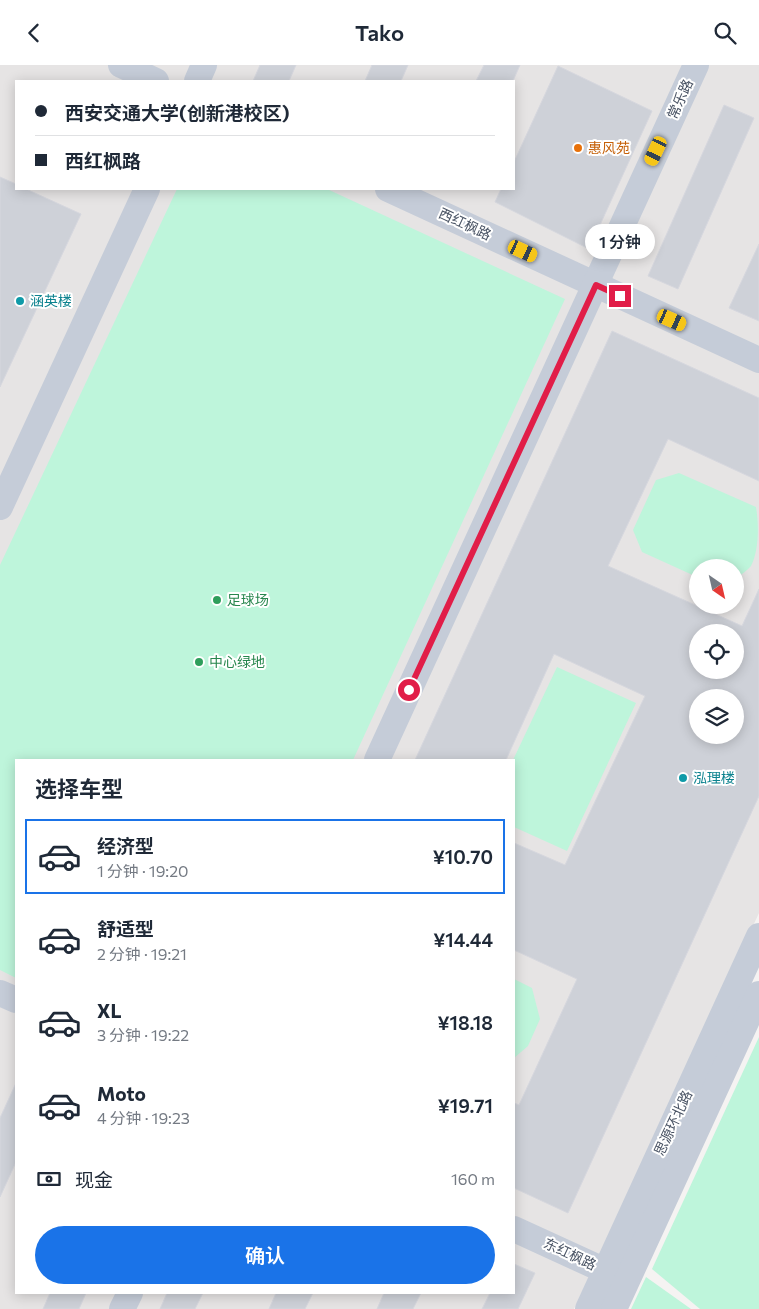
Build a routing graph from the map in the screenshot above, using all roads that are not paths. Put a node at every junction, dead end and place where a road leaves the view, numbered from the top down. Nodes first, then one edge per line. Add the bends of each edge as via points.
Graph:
1 (121, 65) edge
2 (204, 65) edge
3 (696, 65) edge
4 (154, 80) edge
5 (197, 80) edge
6 (147, 190) edge
7 (390, 190) edge
8 (596, 285) junction
9 (759, 360) edge
10 (0, 507) edge
11 (377, 759) edge
12 (759, 936) edge
13 (0, 993) edge
14 (759, 994) edge
15 (15, 1000) edge
16 (515, 1229) edge
17 (616, 1275) junction
18 (130, 1294) edge
19 (122, 1309) edge
20 (588, 1309) edge
21 (614, 1309) edge

1 - 4 street
2 - 5 street
3 - 8 street, 常乐路
6 - 10 street
7 - 8 street, 西红枫路
8 - 9 street, 西红枫路
8 - 11 street, 常乐路
12 - 17 street, 思源环北路
13 - 15 street
14 - 17 street, 思源环北路
16 - 17 street, 东红枫路
17 - 20 street, 思源环北路
17 - 21 street, 思源环北路
18 - 19 street

